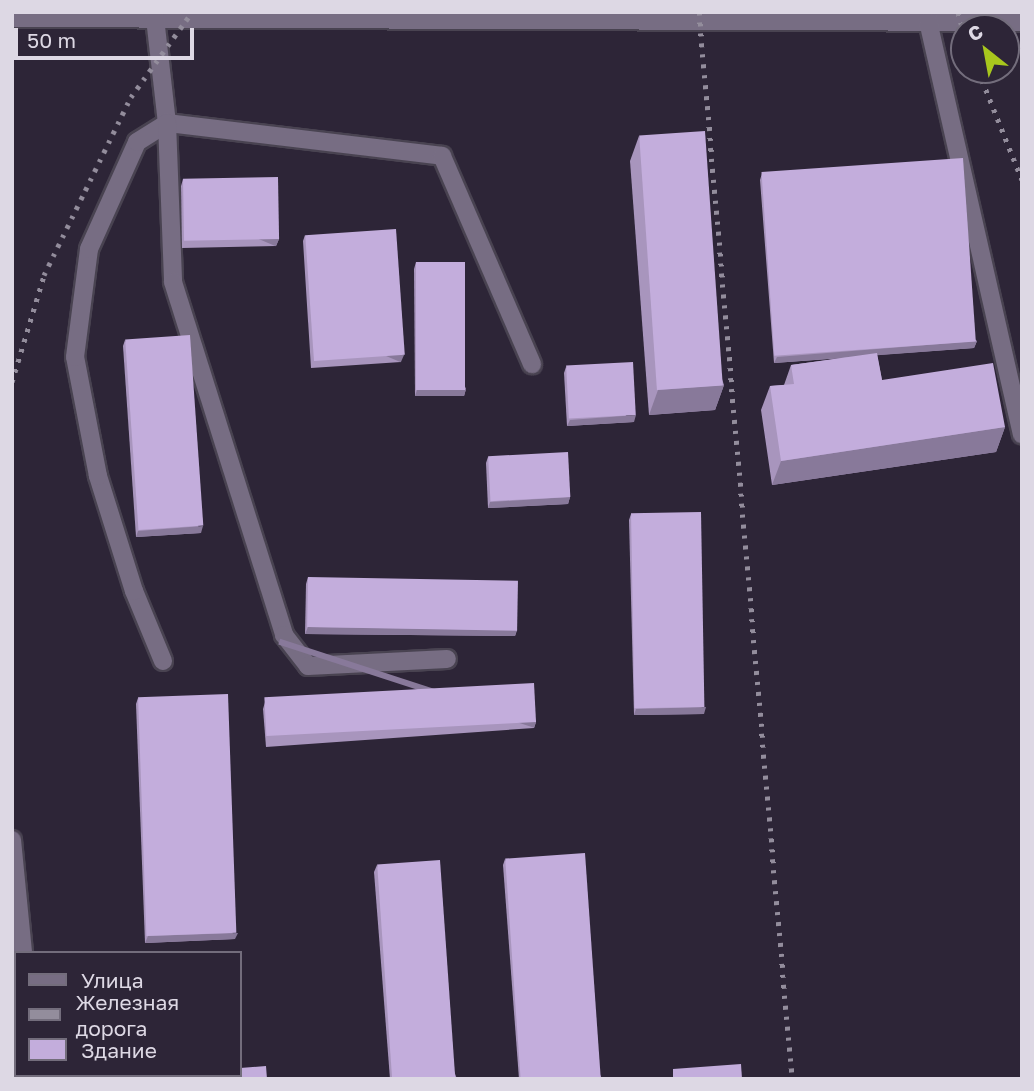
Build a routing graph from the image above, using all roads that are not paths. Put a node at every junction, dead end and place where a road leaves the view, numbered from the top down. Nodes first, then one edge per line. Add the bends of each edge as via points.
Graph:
1 (12, 18) edge
2 (155, 18) junction
3 (928, 21) junction
4 (1022, 22) edge
5 (167, 123) junction
6 (532, 364) dead end
7 (1022, 434) edge
8 (447, 659) dead end
9 (163, 661) dead end
10 (12, 840) edge
11 (23, 951) edge

1 - 2 street
2 - 3 street
2 - 5 street
3 - 4 street
3 - 7 street
5 - 6 street via 442,156
5 - 8 street via 173,282 284,635 308,666
5 - 9 street via 137,142 89,249 75,357 98,476 134,591
10 - 11 street

